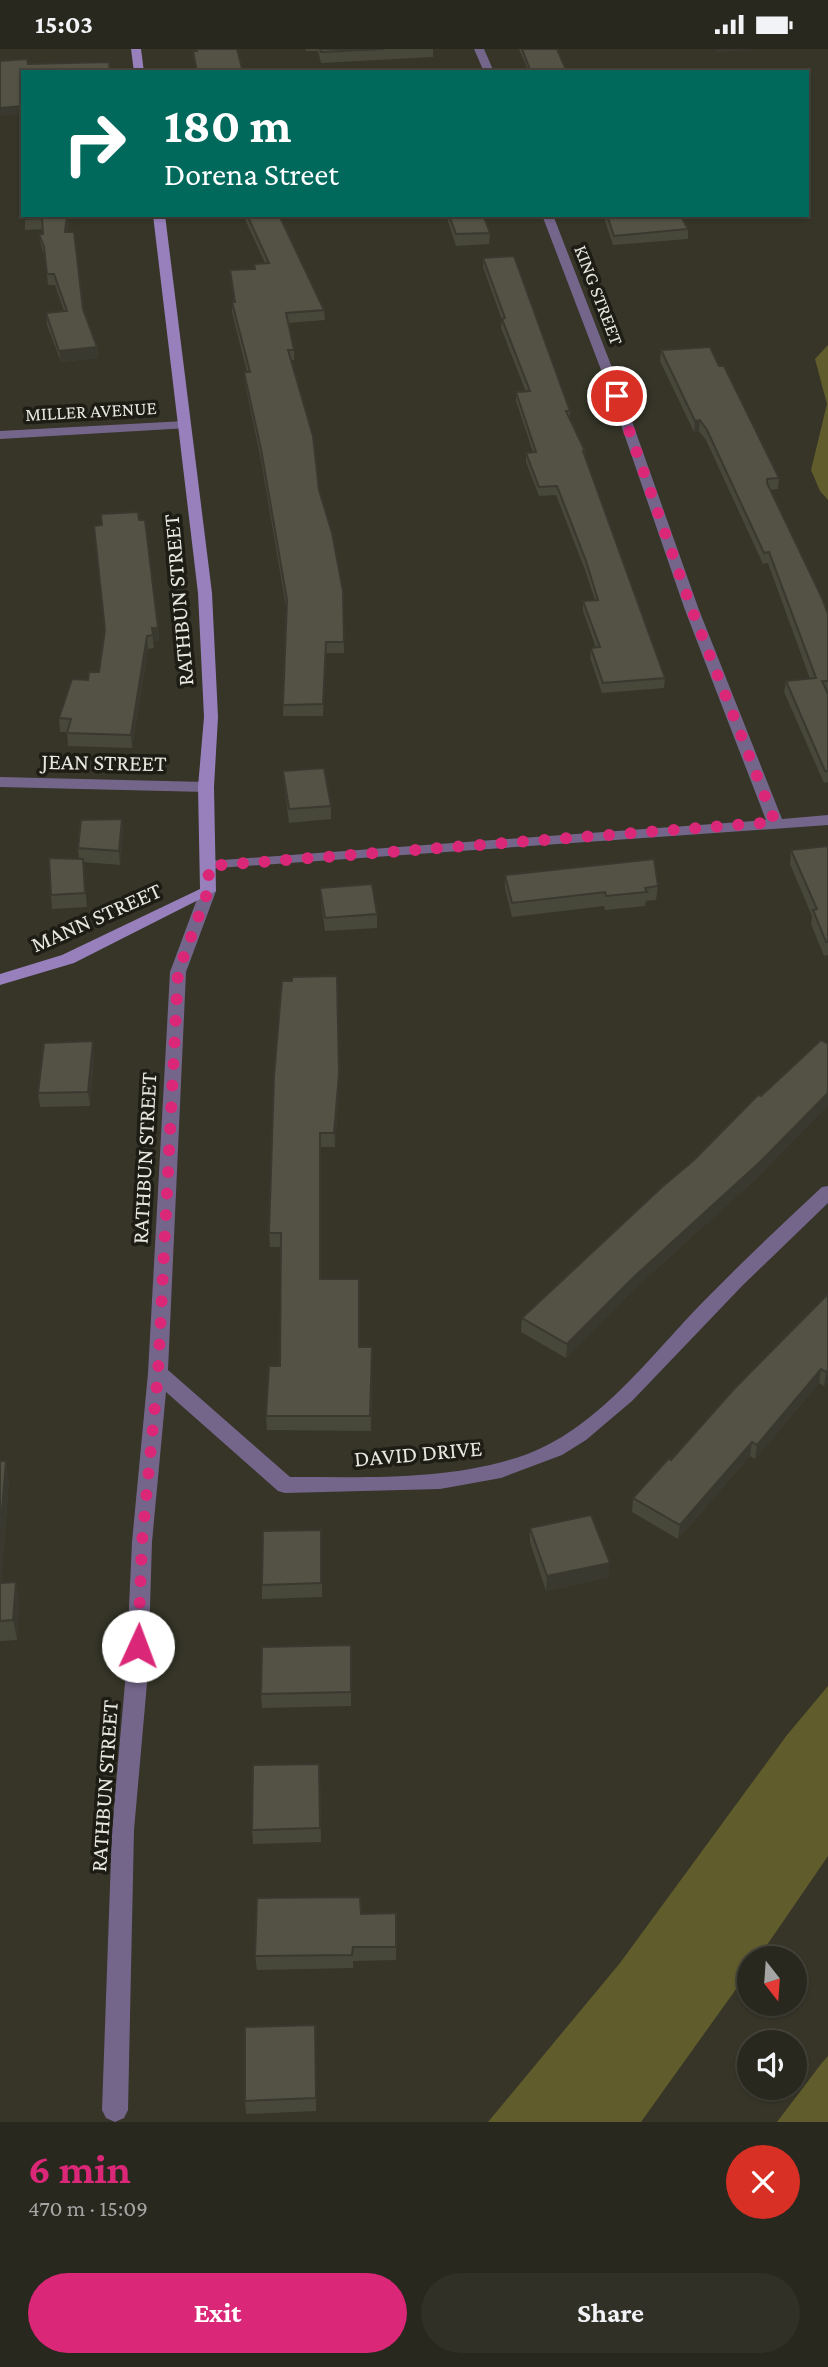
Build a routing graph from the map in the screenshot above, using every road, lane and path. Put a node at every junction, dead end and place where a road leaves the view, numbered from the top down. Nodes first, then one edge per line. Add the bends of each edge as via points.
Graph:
1 (136, 49) edge
2 (479, 49) edge
3 (139, 70) edge
4 (488, 70) edge
5 (159, 217) edge
6 (548, 217) edge
7 (185, 425) junction
8 (0, 435) edge
9 (0, 782) edge
10 (206, 787) junction
11 (828, 820) edge
12 (775, 822) junction
13 (209, 866) junction
14 (208, 891) junction
15 (0, 980) edge
16 (828, 1192) edge
17 (158, 1373) junction
18 (115, 2110) dead end

1 - 3 street
2 - 4 street
5 - 7 street, RATHBUN STREET
6 - 12 street, KING STREET
7 - 8 street, MILLER AVENUE
7 - 10 street, RATHBUN STREET via 205,593 211,717
9 - 10 street, JEAN STREET
10 - 13 street, RATHBUN STREET
11 - 12 street
12 - 13 street
13 - 14 street, RATHBUN STREET
14 - 15 street, MANN STREET via 68,959
14 - 17 street, RATHBUN STREET via 178,972
16 - 17 street, DAVID DRIVE via 620,1399 577,1435 522,1464 451,1479 285,1485
17 - 18 street, RATHBUN STREET via 123,1830

